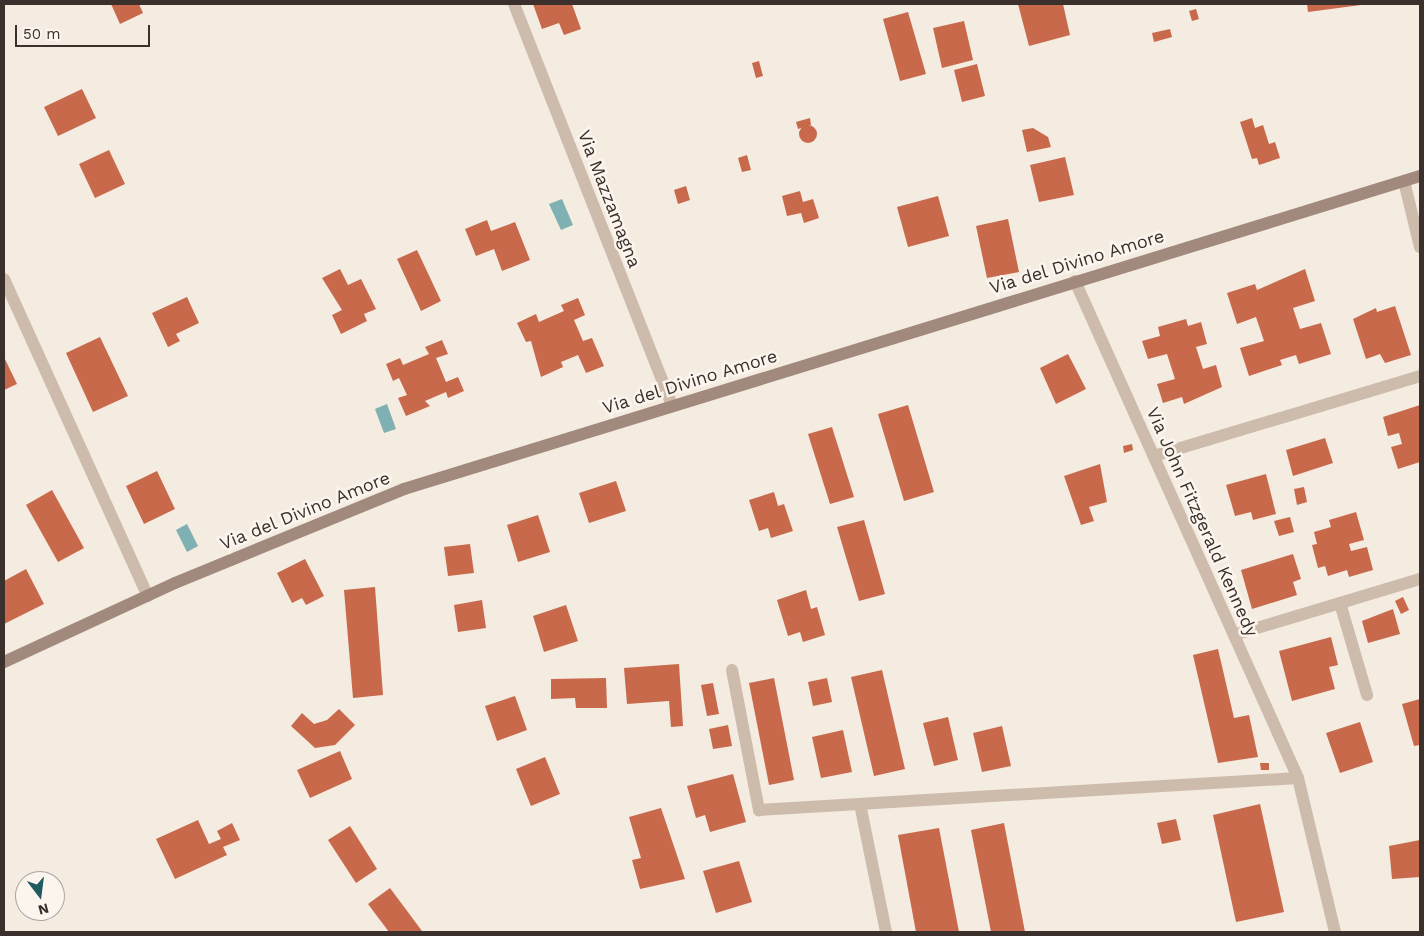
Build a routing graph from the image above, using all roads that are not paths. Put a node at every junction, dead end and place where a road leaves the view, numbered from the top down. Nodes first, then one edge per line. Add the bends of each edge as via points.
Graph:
1 (514, 4) edge
2 (1420, 176) edge
3 (1404, 181) junction
4 (1420, 246) edge
5 (4, 279) edge
6 (1075, 281) junction
7 (1420, 376) edge
8 (672, 406) junction
9 (1154, 456) junction
10 (1420, 579) edge
11 (148, 596) junction
12 (1340, 603) junction
13 (1234, 635) junction
14 (4, 662) edge
15 (732, 670) dead end
16 (1367, 694) dead end
17 (1298, 778) junction
18 (860, 804) junction
19 (886, 932) edge
20 (1335, 932) edge

1 - 8 street, Via Mazzamagna
2 - 3 main road, Via del Divino Amore
3 - 4 street
3 - 6 main road, Via del Divino Amore
5 - 11 street
6 - 8 main road, Via del Divino Amore
6 - 9 street, Via John Fitzgerald Kennedy
7 - 9 street
8 - 11 main road, Via del Divino Amore via 404,489
9 - 13 street, Via John Fitzgerald Kennedy
10 - 12 street
11 - 14 main road, Via del Divino Amore
12 - 13 street
12 - 16 street
13 - 17 street, Via John Fitzgerald Kennedy
15 - 18 street via 759,810
17 - 18 street
17 - 20 street, Via John Fitzgerald Kennedy
18 - 19 street

